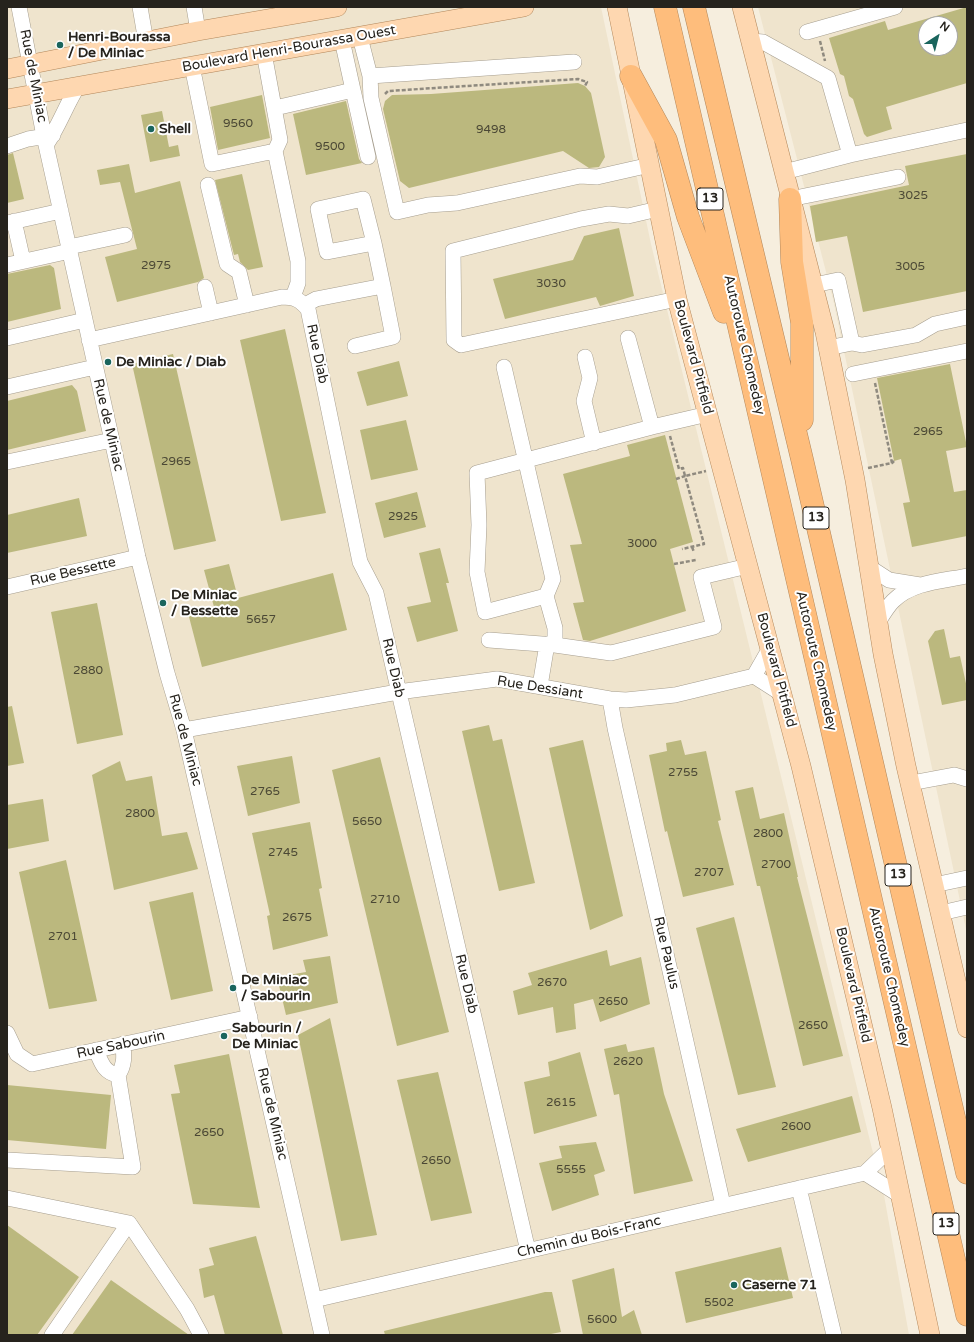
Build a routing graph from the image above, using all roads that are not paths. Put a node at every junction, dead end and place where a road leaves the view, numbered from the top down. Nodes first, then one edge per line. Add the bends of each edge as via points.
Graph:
1 (19, 7) edge
2 (140, 7) edge
3 (194, 7) edge
4 (335, 7) edge
5 (524, 7) edge
6 (617, 7) edge
7 (666, 7) edge
8 (694, 7) edge
9 (742, 7) edge
10 (895, 7) edge
11 (198, 31) junction
12 (807, 32) dead end
13 (351, 38) junction
14 (146, 42) junction
15 (751, 42) junction
16 (264, 53) junction
17 (574, 62) dead end
18 (30, 64) junction
19 (192, 66) junction
20 (7, 69) edge
21 (370, 76) junction
22 (631, 76) junction
23 (78, 86) junction
24 (353, 90) junction
25 (35, 94) junction
26 (7, 99) edge
27 (275, 108) junction
28 (967, 130) edge
29 (48, 139) junction
30 (7, 146) edge
31 (275, 151) junction
32 (850, 155) junction
33 (368, 157) dead end
34 (650, 165) junction
35 (784, 172) junction
36 (898, 177) dead end
37 (208, 185) dead end
38 (790, 199) junction
39 (658, 209) junction
40 (61, 211) junction
41 (10, 222) edge
42 (125, 235) dead end
43 (374, 243) dead end
44 (69, 249) junction
45 (23, 261) junction
46 (7, 265) edge
47 (814, 285) junction
48 (382, 286) junction
49 (204, 287) dead end
50 (677, 299) junction
51 (299, 301) junction
52 (247, 305) junction
53 (211, 313) junction
54 (967, 317) edge
55 (85, 320) junction
56 (916, 335) junction
57 (7, 338) edge
58 (628, 338) dead end
59 (89, 340) junction
60 (852, 343) junction
61 (354, 346) dead end
62 (828, 348) junction
63 (967, 351) edge
64 (585, 357) dead end
65 (920, 360) junction
66 (95, 367) junction
67 (504, 367) dead end
68 (853, 374) dead end
69 (7, 387) edge
70 (754, 391) junction
71 (708, 414) junction
72 (652, 428) junction
73 (112, 440) junction
74 (594, 443) junction
75 (802, 459) junction
76 (7, 462) edge
77 (525, 462) junction
78 (138, 557) junction
79 (748, 566) junction
80 (869, 568) junction
81 (967, 576) edge
82 (920, 585) junction
83 (7, 587) edge
84 (546, 596) junction
85 (877, 624) junction
86 (489, 640) dead end
87 (551, 644) junction
88 (770, 648) junction
89 (754, 676) junction
90 (540, 686) junction
91 (398, 692) junction
92 (782, 694) junction
93 (610, 699) junction
94 (184, 730) junction
95 (967, 780) edge
96 (911, 783) junction
97 (967, 878) edge
98 (934, 885) junction
99 (967, 907) edge
100 (941, 913) junction
101 (250, 1017) junction
102 (967, 1028) edge
103 (7, 1033) edge
104 (123, 1044) junction
105 (96, 1050) junction
106 (12, 1056) edge
107 (118, 1075) junction
108 (890, 1148) junction
109 (7, 1160) edge
110 (865, 1173) junction
111 (967, 1173) edge
112 (799, 1188) junction
113 (901, 1196) junction
114 (7, 1198) edge
115 (723, 1205) junction
116 (129, 1223) junction
117 (528, 1251) junction
118 (314, 1300) junction
119 (967, 1315) edge
120 (52, 1335) edge
121 (201, 1335) edge
122 (322, 1335) edge
123 (834, 1335) edge
124 (930, 1335) edge

1 - 18 street, Rue de Miniac
2 - 14 street
3 - 11 street
4 - 11 main road
5 - 13 main road, Boulevard Henri-Bourassa Ouest
6 - 22 main road, Boulevard Pitfield
7 - 70 highway, Autoroute Chomedey / 13
8 - 75 highway, 13
9 - 15 main road
10 - 12 street
11 - 14 main road
13 - 16 main road, Boulevard Henri-Bourassa Ouest
13 - 21 street
13 - 24 street
14 - 18 main road
15 - 32 street via 763,42 828,78
15 - 35 main road
16 - 19 main road, Boulevard Henri-Bourassa Ouest
16 - 27 street
17 - 21 street
18 - 20 main road
18 - 25 street, Rue de Miniac
19 - 23 main road, Boulevard Henri-Bourassa Ouest
19 - 31 street via 212,164
21 - 34 street via 371,98 397,212 428,205 457,203 580,176 597,177
22 - 34 main road, Boulevard Pitfield
22 - 70 highway via 666,140 688,217
23 - 25 main road, Boulevard Henri-Bourassa Ouest
23 - 29 street, Rue de Miniac via 59,125
24 - 27 street
24 - 33 street
25 - 26 main road, Boulevard Henri-Bourassa Ouest
25 - 29 street, Rue de Miniac
27 - 31 street via 280,140
28 - 32 street
29 - 30 street
29 - 40 street, Rue de Miniac
31 - 51 street via 298,261
32 - 35 street
34 - 39 main road, Boulevard Pitfield
35 - 38 main road
36 - 38 street
37 - 52 street via 227,264 240,272
38 - 47 main road
38 - 75 highway via 792,262 802,323
39 - 50 main road, Boulevard Pitfield
39 - 50 street via 628,216 609,214 581,219 453,251 454,340 461,345
40 - 41 street
40 - 44 street, Rue de Miniac
41 - 45 street
42 - 44 street
43 - 48 street
44 - 45 street
44 - 55 street, Rue de Miniac
45 - 46 street
47 - 60 street via 838,280
47 - 62 main road
48 - 51 street
48 - 61 street via 393,337
49 - 53 street
50 - 71 main road, Boulevard Pitfield
51 - 52 street
51 - 91 street, Rue Diab via 308,309 360,562 376,593
52 - 53 street
53 - 59 street
54 - 56 street via 935,324
55 - 57 street
55 - 59 street, Rue de Miniac
56 - 60 street via 862,345
56 - 65 street
58 - 72 street
59 - 66 street, Rue de Miniac
60 - 62 street
62 - 80 main road via 851,460
63 - 65 street
64 - 74 street via 590,378 584,401
65 - 68 street
66 - 69 street
66 - 73 street, Rue de Miniac
67 - 77 street
70 - 119 highway, Autoroute Chomedey / 13
71 - 72 street
71 - 79 main road, Boulevard Pitfield
72 - 74 street
73 - 76 street
73 - 78 street, Rue de Miniac
74 - 77 street
75 - 111 highway, 13
77 - 84 street via 553,579
77 - 84 street via 477,473 478,583 485,612
78 - 83 street, Rue Bessette
78 - 94 street, Rue de Miniac
79 - 87 street via 701,577 714,627 615,652
79 - 88 main road, Boulevard Pitfield
80 - 82 street via 889,580
80 - 85 main road
81 - 82 street
82 - 85 street via 893,601
84 - 87 street via 555,628
85 - 96 main road
86 - 87 street
87 - 90 street
88 - 89 street
88 - 92 main road, Boulevard Pitfield
89 - 92 street
89 - 93 street, Rue Dessiant via 675,695
90 - 91 street, Rue Dessiant via 497,679
90 - 93 street, Rue Dessiant
91 - 94 street, Rue Dessiant
91 - 117 street, Rue Diab
92 - 108 main road, Boulevard Pitfield via 823,854
93 - 115 street, Rue Paulus
94 - 101 street, Rue de Miniac
95 - 96 street via 954,775
96 - 98 main road
97 - 98 street
98 - 100 main road
99 - 100 street
100 - 102 main road
101 - 104 street, Rue Sabourin
101 - 118 street, Rue de Miniac
103 - 106 street, Rue Sabourin
104 - 105 street, Rue Sabourin
104 - 107 street via 124,1062
105 - 106 street, Rue Sabourin via 32,1064
105 - 107 street via 104,1068 111,1074
107 - 109 street via 132,1167
108 - 110 street
108 - 113 main road, Boulevard Pitfield
110 - 112 street, Chemin du Bois-Franc
110 - 113 street
112 - 115 street, Chemin du Bois-Franc
112 - 123 street
113 - 124 main road, Boulevard Pitfield
114 - 116 street
115 - 117 street, Chemin du Bois-Franc
116 - 120 street
116 - 121 street via 187,1309
117 - 118 street, Chemin du Bois-Franc
118 - 122 street, Rue de Miniac

